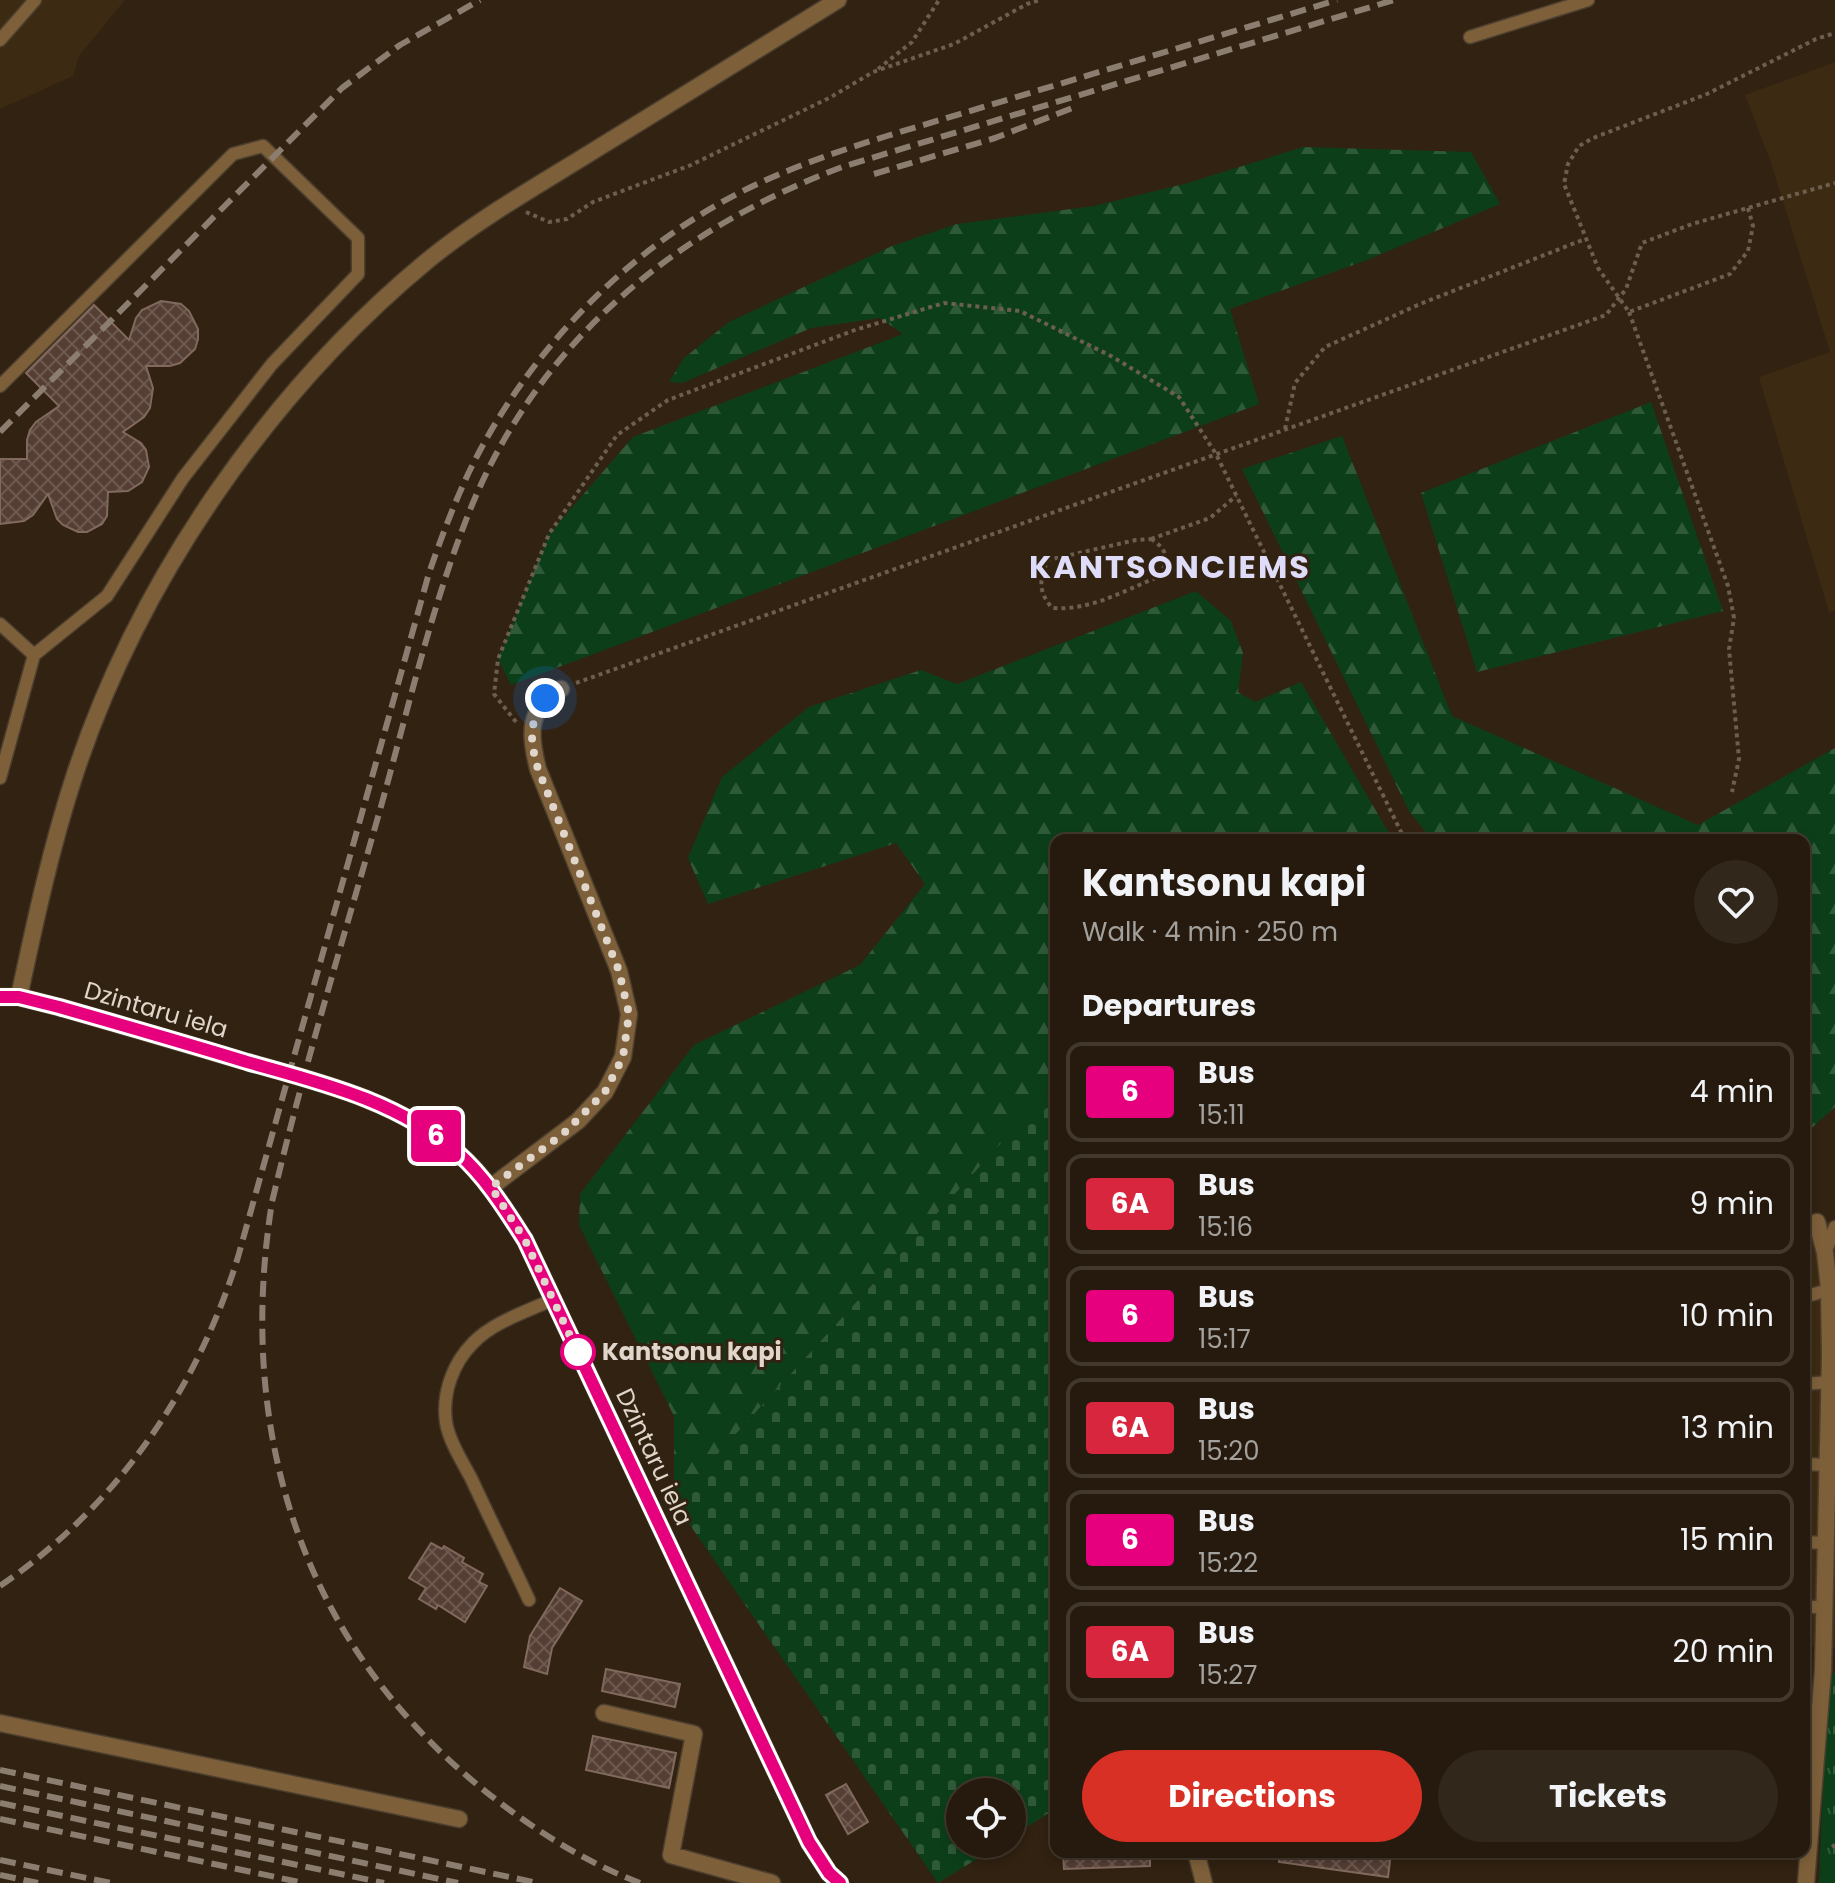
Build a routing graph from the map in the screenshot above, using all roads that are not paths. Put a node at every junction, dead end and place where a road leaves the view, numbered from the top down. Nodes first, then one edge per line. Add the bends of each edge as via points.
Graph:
1 (35, 0) edge
2 (838, 0) edge
3 (1588, 0) edge
4 (1470, 37) dead end
5 (0, 40) edge
6 (0, 386) edge
7 (0, 624) edge
8 (34, 655) junction
9 (561, 689) road end
10 (0, 778) edge
11 (0, 997) edge
12 (19, 997) junction
13 (491, 1187) junction
14 (1817, 1222) dead end
15 (1835, 1227) edge
16 (1825, 1253) junction
17 (1832, 1288) edge
18 (1810, 1295) edge
19 (554, 1299) junction
20 (1833, 1358) edge
21 (1830, 1382) junction
22 (1810, 1384) edge
23 (1831, 1427) edge
24 (1810, 1464) edge
25 (1826, 1465) junction
26 (1810, 1542) edge
27 (1825, 1543) junction
28 (529, 1600) dead end
29 (1810, 1607) edge
30 (1825, 1607) junction
31 (604, 1713) dead end
32 (0, 1723) edge
33 (1810, 1798) edge
34 (459, 1819) dead end
35 (1198, 1858) edge
36 (1807, 1858) edge
37 (834, 1878) edge
38 (772, 1883) edge
39 (1204, 1883) edge
40 (1806, 1883) edge

1 - 5 lane
2 - 12 street via 511,202 429,259 363,317 301,384 237,465 133,633 75,773
3 - 4 lane
6 - 8 lane via 233,154 263,146 358,238 358,274 272,364 183,478 107,596
7 - 8 lane
8 - 10 lane
9 - 13 street via 545,698 530,739 619,971 629,1014 623,1057 605,1092 568,1130
11 - 12 street, Dzintaru iela
12 - 13 street, Dzintaru iela via 339,1088 390,1108 460,1154
13 - 19 street, Dzintaru iela
14 - 16 street
15 - 16 lane
16 - 17 street
17 - 18 lane
17 - 20 street
19 - 28 lane via 475,1340 460,1358 446,1400 446,1424
19 - 37 street, Dzintaru iela via 809,1842
20 - 21 street
21 - 22 lane
21 - 23 street
23 - 25 street
24 - 25 lane
25 - 27 street
26 - 27 lane
27 - 30 street
29 - 30 lane
30 - 33 street
31 - 38 street via 694,1734 671,1855
32 - 34 street
35 - 39 street
36 - 40 street

